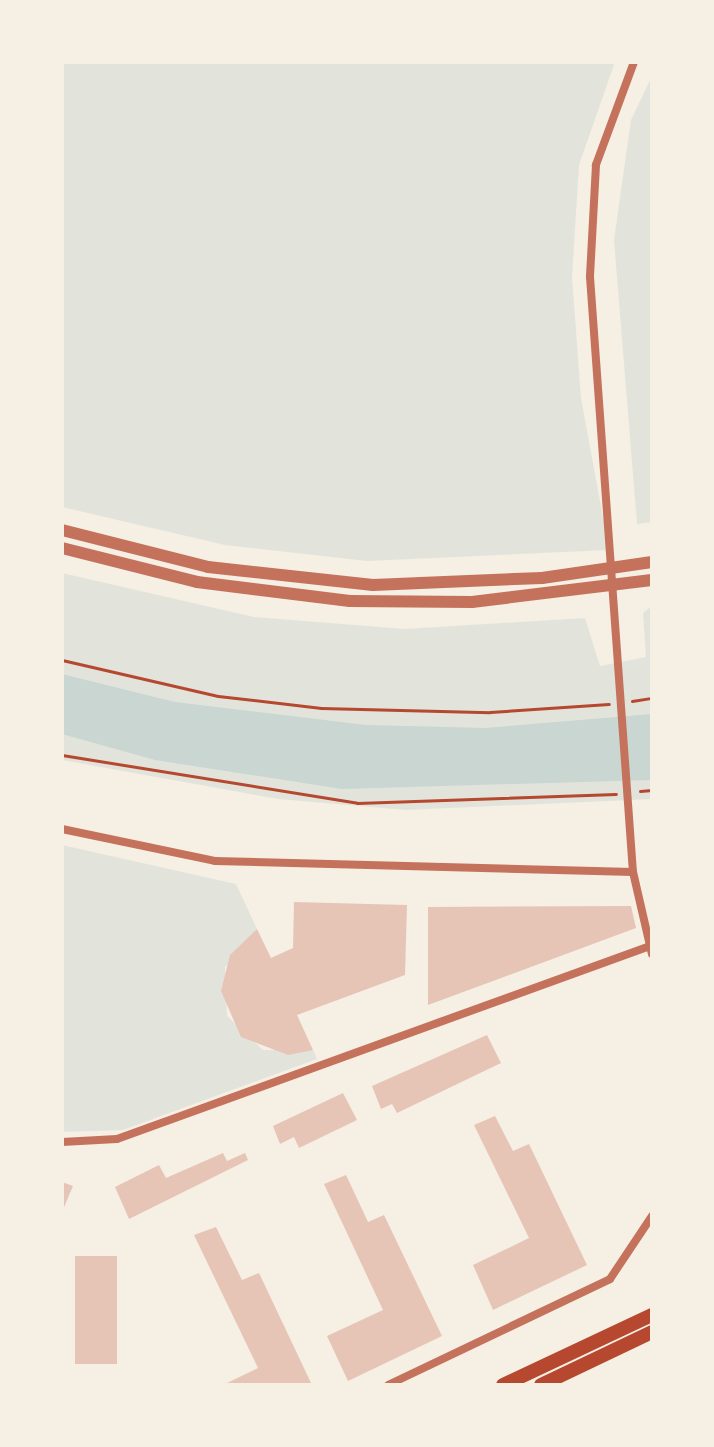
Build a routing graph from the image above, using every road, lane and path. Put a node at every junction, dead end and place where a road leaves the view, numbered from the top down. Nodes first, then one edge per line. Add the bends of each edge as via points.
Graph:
1 (634, 62) edge
2 (62, 530) edge
3 (62, 548) edge
4 (652, 562) edge
5 (615, 568) junction
6 (652, 580) edge
7 (617, 587) junction
8 (62, 660) edge
9 (652, 698) edge
10 (62, 755) edge
11 (652, 790) edge
12 (62, 829) edge
13 (633, 872) junction
14 (651, 950) edge
15 (62, 1142) edge
16 (652, 1216) edge
17 (652, 1315) edge
18 (652, 1332) edge
19 (388, 1385) edge
20 (503, 1385) edge
21 (541, 1385) edge

1 - 5 street via 607,122 590,219
2 - 5 street via 162,559 312,581 444,584
3 - 7 street via 197,582 324,599 472,602
4 - 5 street
5 - 7 street
6 - 7 street
7 - 13 street
8 - 9 path via 218,696 321,708 490,712
10 - 11 path via 357,803 513,802
12 - 13 street via 215,861
13 - 14 street
14 - 15 street via 117,1139
16 - 19 street via 610,1279
17 - 20 main road
18 - 21 main road

